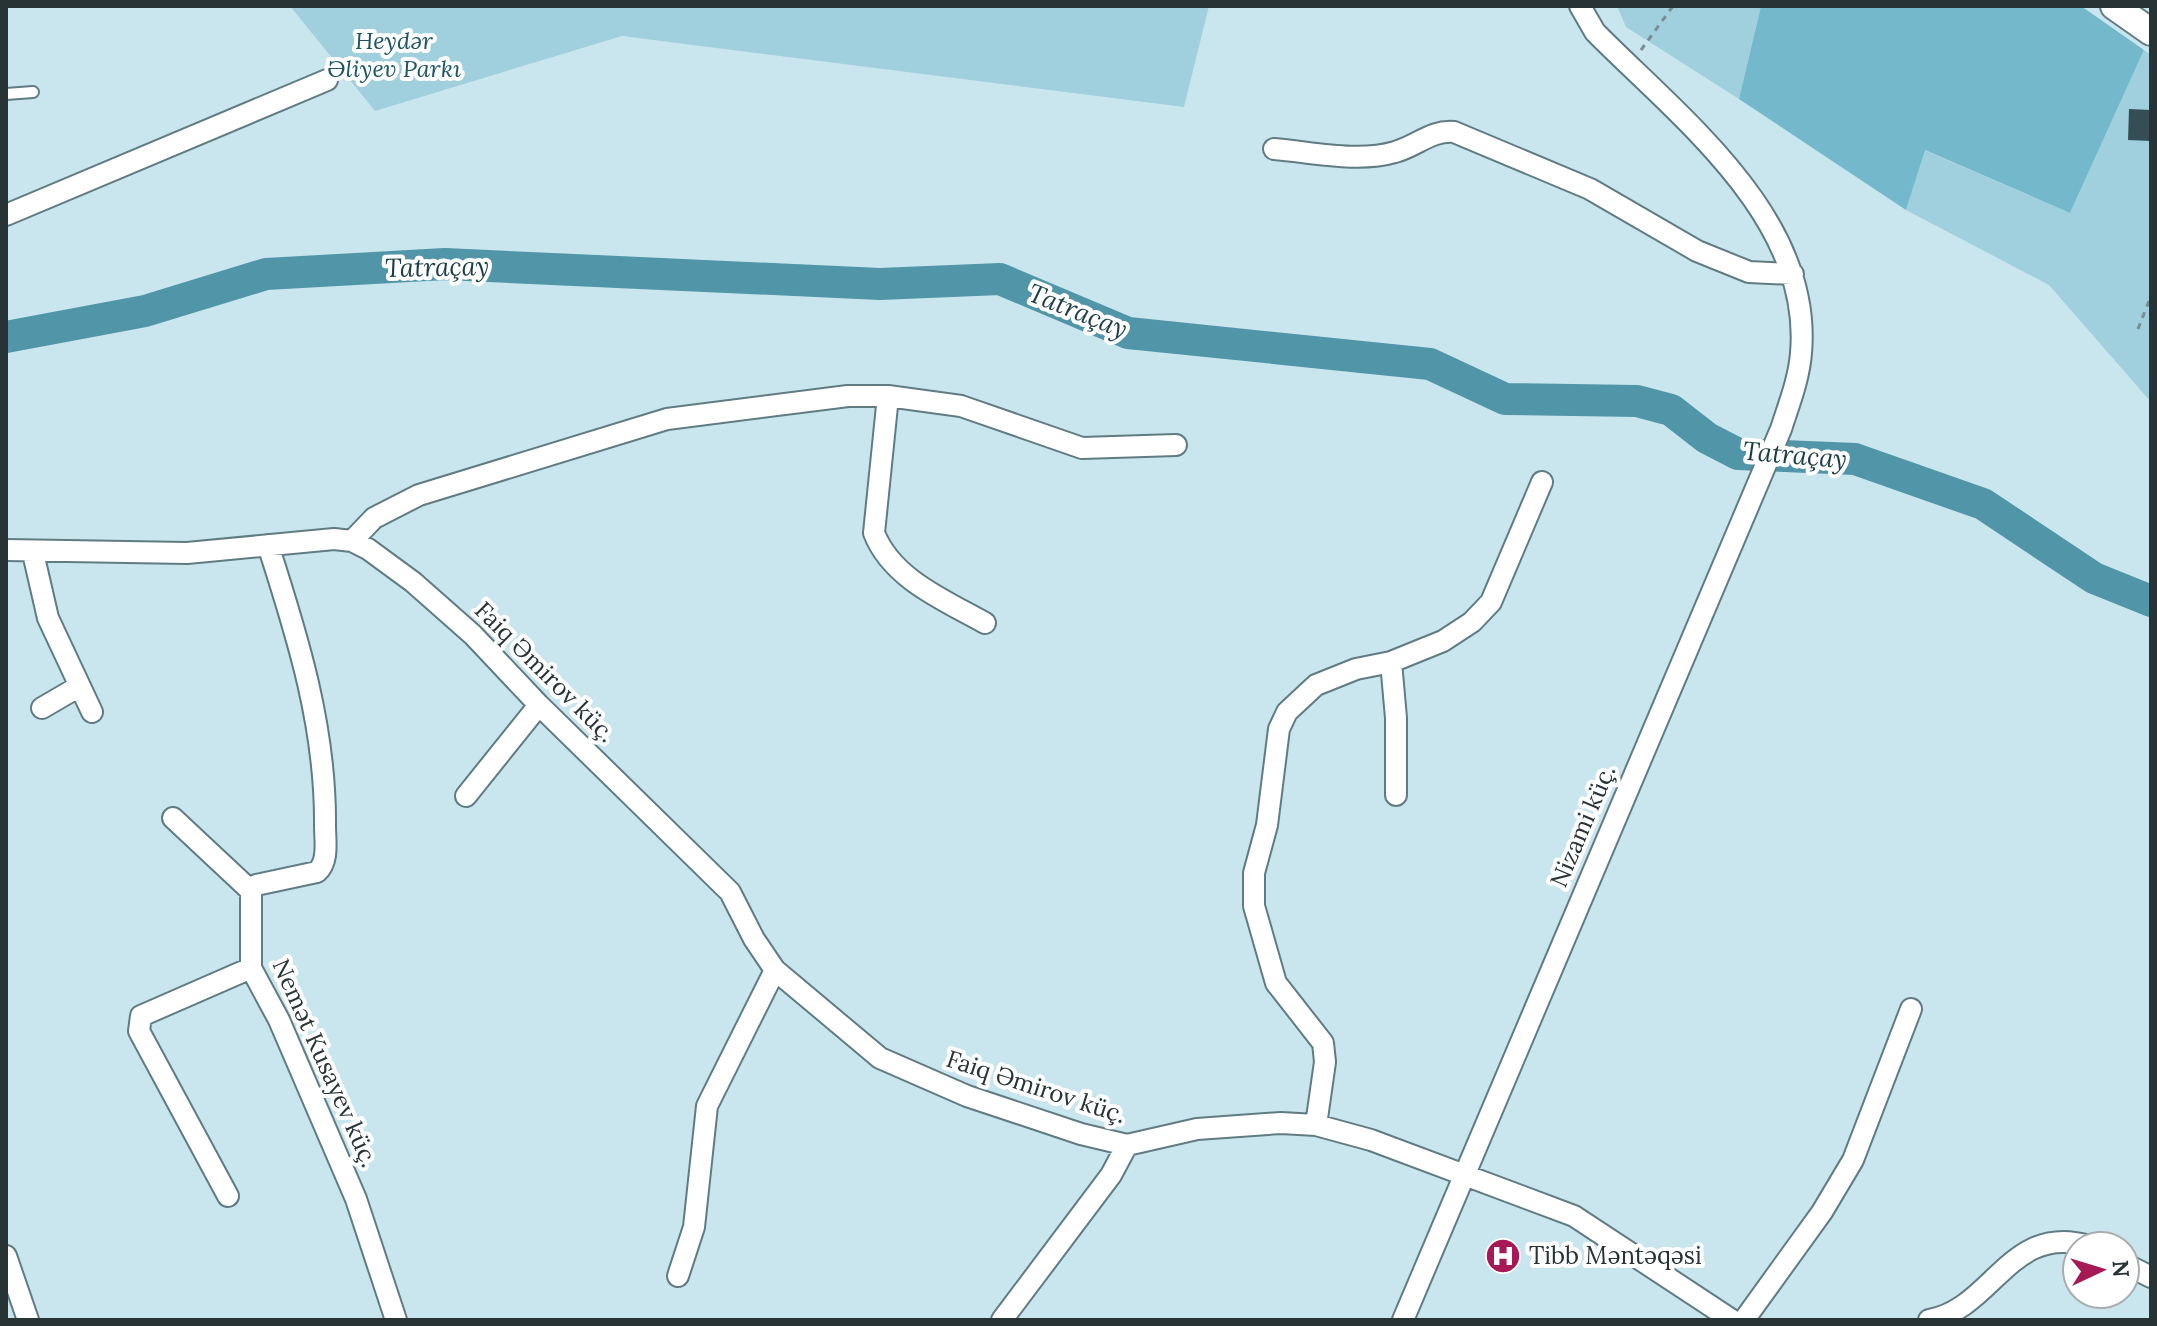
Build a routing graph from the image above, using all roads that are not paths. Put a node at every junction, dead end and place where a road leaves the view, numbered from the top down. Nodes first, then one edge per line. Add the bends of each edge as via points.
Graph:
1 (1580, 6) edge
2 (2114, 6) edge
3 (2151, 32) edge
4 (327, 80) dead end
5 (33, 92) dead end
6 (6, 94) edge
7 (1274, 149) dead end
8 (6, 215) edge
9 (1793, 274) junction
10 (888, 396) junction
11 (1176, 445) dead end
12 (1542, 482) dead end
13 (352, 541) junction
14 (268, 545) junction
15 (6, 550) edge
16 (33, 553) junction
17 (985, 623) dead end
18 (1391, 662) junction
19 (78, 687) junction
20 (539, 705) junction
21 (42, 708) dead end
22 (92, 712) dead end
23 (1396, 795) dead end
24 (466, 796) dead end
25 (173, 818) dead end
26 (251, 891) junction
27 (251, 968) junction
28 (775, 970) junction
29 (1911, 1009) dead end
30 (1316, 1125) junction
31 (1127, 1145) junction
32 (1462, 1175) junction
33 (228, 1196) dead end
34 (2061, 1242) edge
35 (6, 1256) edge
36 (678, 1276) dead end
37 (28, 1320) edge
38 (396, 1320) edge
39 (1002, 1320) edge
40 (1403, 1320) edge
41 (1732, 1320) edge
42 (1744, 1320) edge
43 (1929, 1320) edge

1 - 9 street, Nizami küç. via 1595,32 1725,163 1777,234
2 - 3 street
4 - 8 street
5 - 6 lane
7 - 9 street via 1367,156 1395,152 1438,130 1454,132 1590,189 1697,251 1749,272
9 - 32 street, Nizami küç. via 1801,351 1781,429
10 - 11 street via 961,406 1082,448
10 - 13 street via 848,396 667,419 419,495 374,518
10 - 17 street via 874,533 882,553 922,588
12 - 18 street via 1491,602 1443,641
13 - 14 street
13 - 20 street, Faiq Əmirov küç. via 443,607
14 - 16 street via 187,553
14 - 26 street via 321,740 325,860 317,872 256,885
15 - 16 street
16 - 19 street via 48,618
18 - 23 street
18 - 30 street via 1333,677 1300,696 1287,712 1275,750 1267,825 1254,873 1254,906 1276,983 1323,1043
19 - 21 street
19 - 22 street
20 - 24 street
20 - 28 street, Faiq Əmirov küç. via 730,892
25 - 26 street
26 - 27 street, Nemət Kusayev küç.
27 - 33 street via 141,1016 138,1022
27 - 38 street, Nemət Kusayev küç. via 356,1199
28 - 31 street, Faiq Əmirov küç. via 880,1058 967,1096
28 - 36 street via 707,1106 694,1227
29 - 42 street via 1853,1160
30 - 31 street, Faiq Əmirov küç. via 1230,1125
30 - 32 street, Faiq Əmirov küç.
31 - 39 street via 1111,1175
32 - 40 street, Nizami küç.
32 - 41 street, Faiq Əmirov küç. via 1574,1216
34 - 43 street via 2036,1245 1957,1312
35 - 37 street

